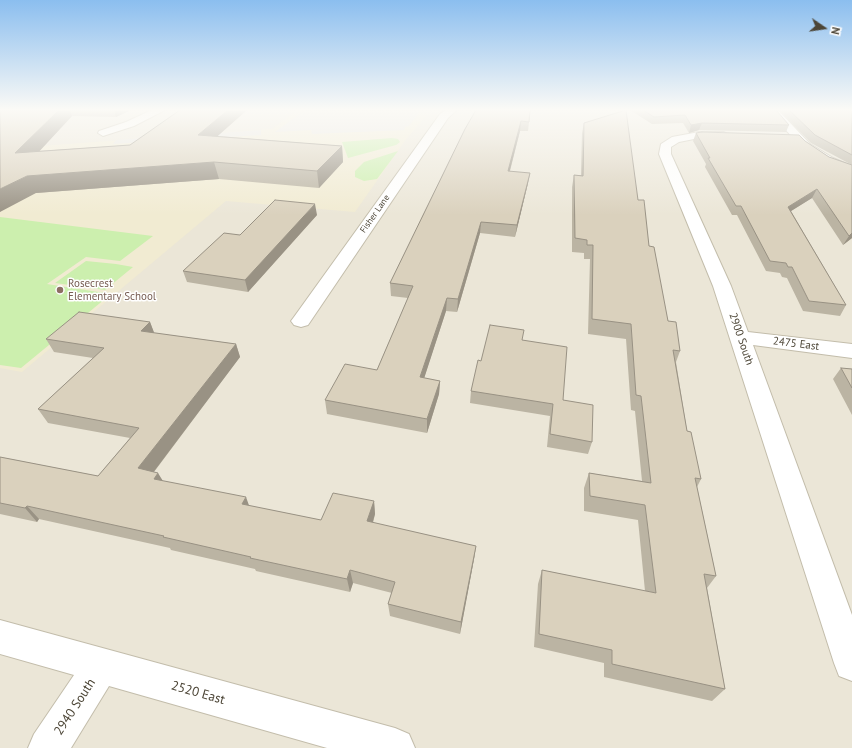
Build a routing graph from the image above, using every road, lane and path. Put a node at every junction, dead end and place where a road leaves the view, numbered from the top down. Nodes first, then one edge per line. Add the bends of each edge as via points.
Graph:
1 (424, 145) edge
2 (667, 145) edge
3 (805, 145) edge
4 (852, 170) edge
5 (301, 321) dead end
6 (740, 337) junction
7 (852, 351) edge
8 (0, 638) edge
9 (852, 663) edge
10 (101, 666) junction
11 (48, 748) edge
12 (395, 748) edge

1 - 5 street, Fisher Lane
2 - 6 street, 2900 South via 664,150 722,286
3 - 4 street via 815,153
6 - 7 street, 2475 East
6 - 9 street, 2900 South
8 - 10 street, 2520 East
10 - 11 street, 2940 South
10 - 12 street, 2520 East

